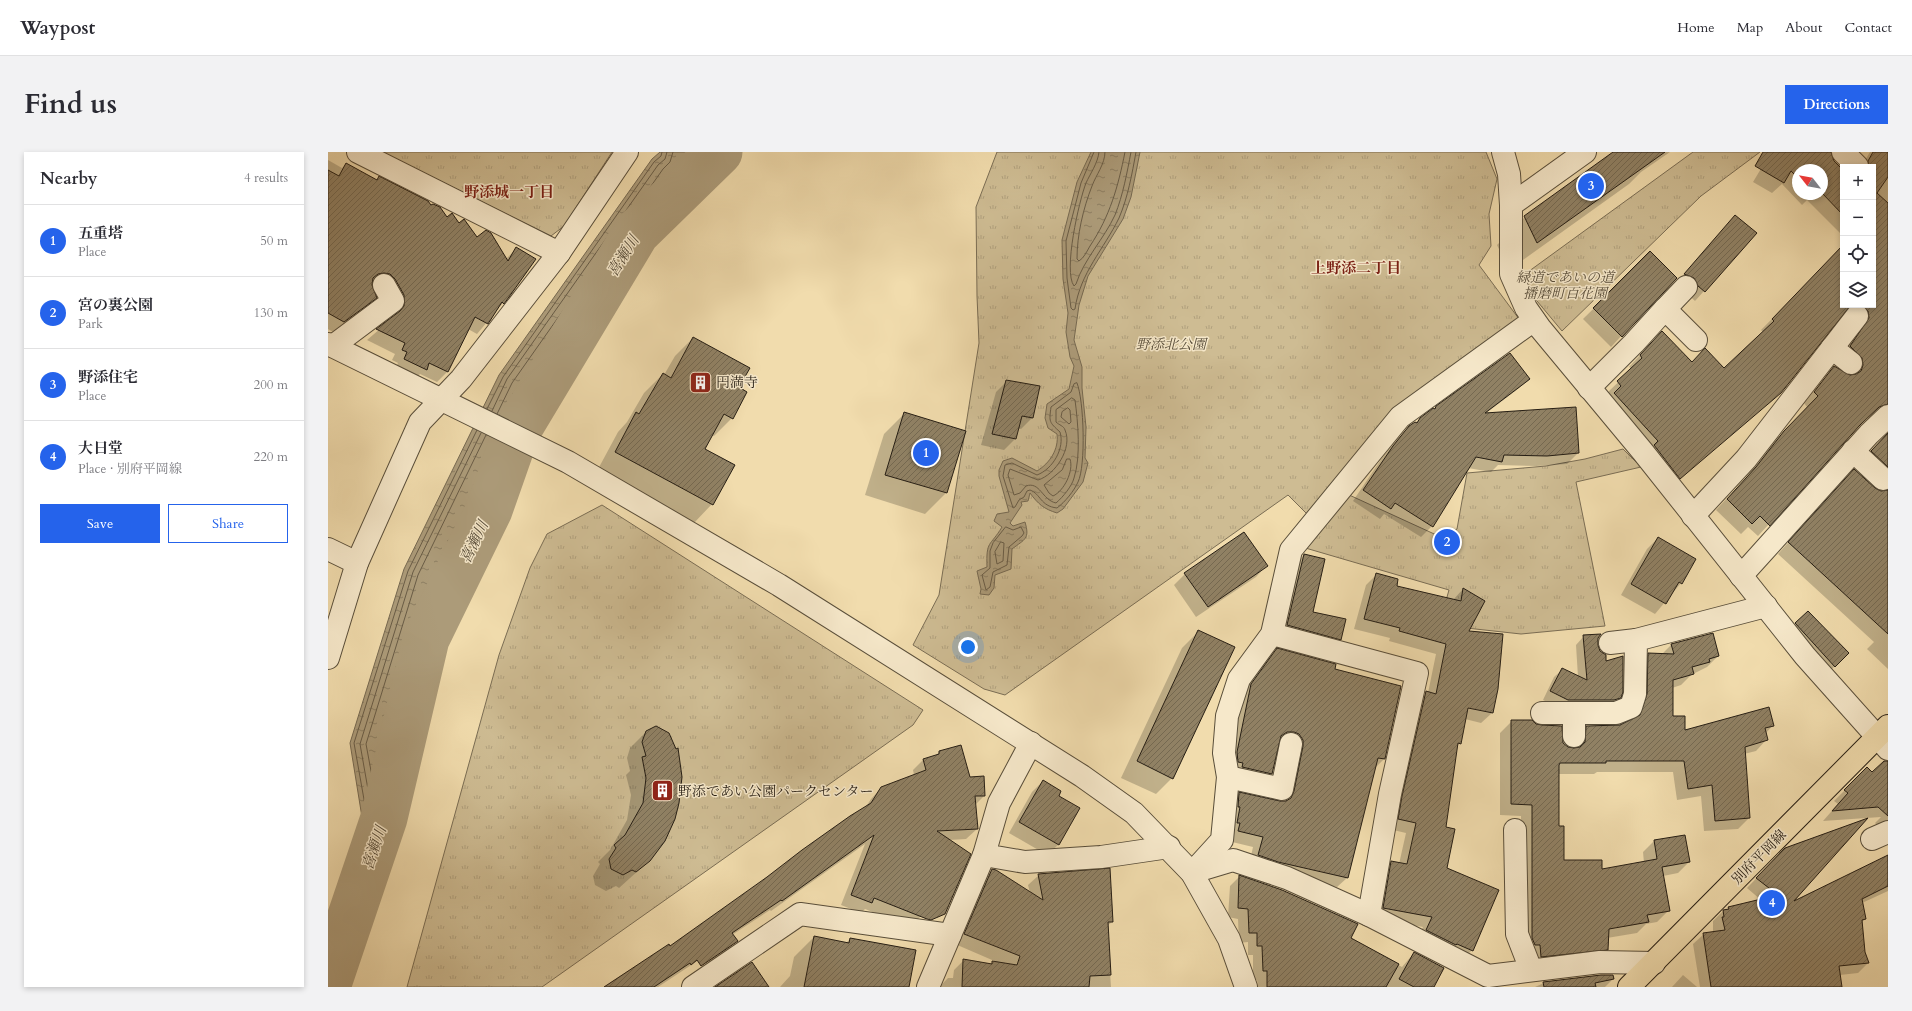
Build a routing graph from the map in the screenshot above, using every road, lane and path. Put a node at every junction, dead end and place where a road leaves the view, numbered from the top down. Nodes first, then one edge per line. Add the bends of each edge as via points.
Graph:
1 (358, 152) edge
2 (627, 152) edge
3 (1503, 152) edge
4 (1585, 152) edge
5 (1511, 205) junction
6 (559, 253) junction
7 (384, 285) dead end
8 (1686, 287) dead end
9 (1665, 309) junction
10 (1858, 316) dead end
11 (1534, 320) junction
12 (1696, 340) dead end
13 (330, 345) edge
14 (1832, 348) junction
15 (1851, 363) dead end
16 (1589, 388) junction
17 (450, 403) junction
18 (1888, 416) edge
19 (1853, 452) junction
20 (1884, 479) dead end
21 (1693, 516) junction
22 (328, 549) edge
23 (357, 563) junction
24 (1741, 576) junction
25 (1766, 606) junction
26 (1272, 634) junction
27 (1636, 640) junction
28 (1610, 642) dead end
29 (328, 658) edge
30 (1542, 713) dead end
31 (1574, 714) junction
32 (1574, 736) dead end
33 (1884, 737) edge
34 (1031, 743) junction
35 (1291, 744) dead end
36 (1228, 777) junction
37 (1515, 830) dead end
38 (1169, 847) junction
39 (984, 855) junction
40 (1192, 873) junction
41 (1369, 915) junction
42 (950, 935) junction
43 (1654, 963) junction
44 (1531, 970) junction
45 (1482, 982) edge
46 (695, 986) edge
47 (928, 987) edge
48 (1246, 987) edge
49 (1629, 987) edge

1 - 6 street
2 - 6 street
3 - 5 street via 1509,174
4 - 5 street
5 - 11 street via 1510,274
6 - 17 street via 461,379
7 - 13 street via 393,301
8 - 9 street
9 - 12 street
9 - 16 street
10 - 14 street
11 - 16 street
11 - 26 street via 1400,417 1291,550
13 - 17 street
14 - 15 street
14 - 21 street via 1746,459
16 - 21 street
17 - 23 street via 420,422
17 - 34 street via 555,454 780,585
18 - 19 street
19 - 20 street
19 - 24 street
21 - 24 street
22 - 23 street
23 - 29 street
24 - 25 street
25 - 27 street
25 - 33 street via 1813,666
26 - 36 street via 1239,679 1227,716 1224,754
26 - 41 street via 1417,673 1390,794
27 - 28 street
27 - 31 street via 1635,694 1630,707 1616,713
30 - 31 street
31 - 32 street
33 - 43 main road, 別府平岡線
34 - 38 street via 1134,813
34 - 39 street via 1000,803
35 - 36 street via 1282,789
36 - 40 street via 1222,840
37 - 44 street via 1517,934
38 - 39 street via 1101,857 1025,862
38 - 40 street
39 - 42 street
40 - 41 street via 1233,860 1287,878
40 - 48 street via 1229,939
41 - 45 street
42 - 46 street via 800,914
42 - 47 street
43 - 44 street via 1600,962
43 - 49 main road, 別府平岡線
44 - 45 street

